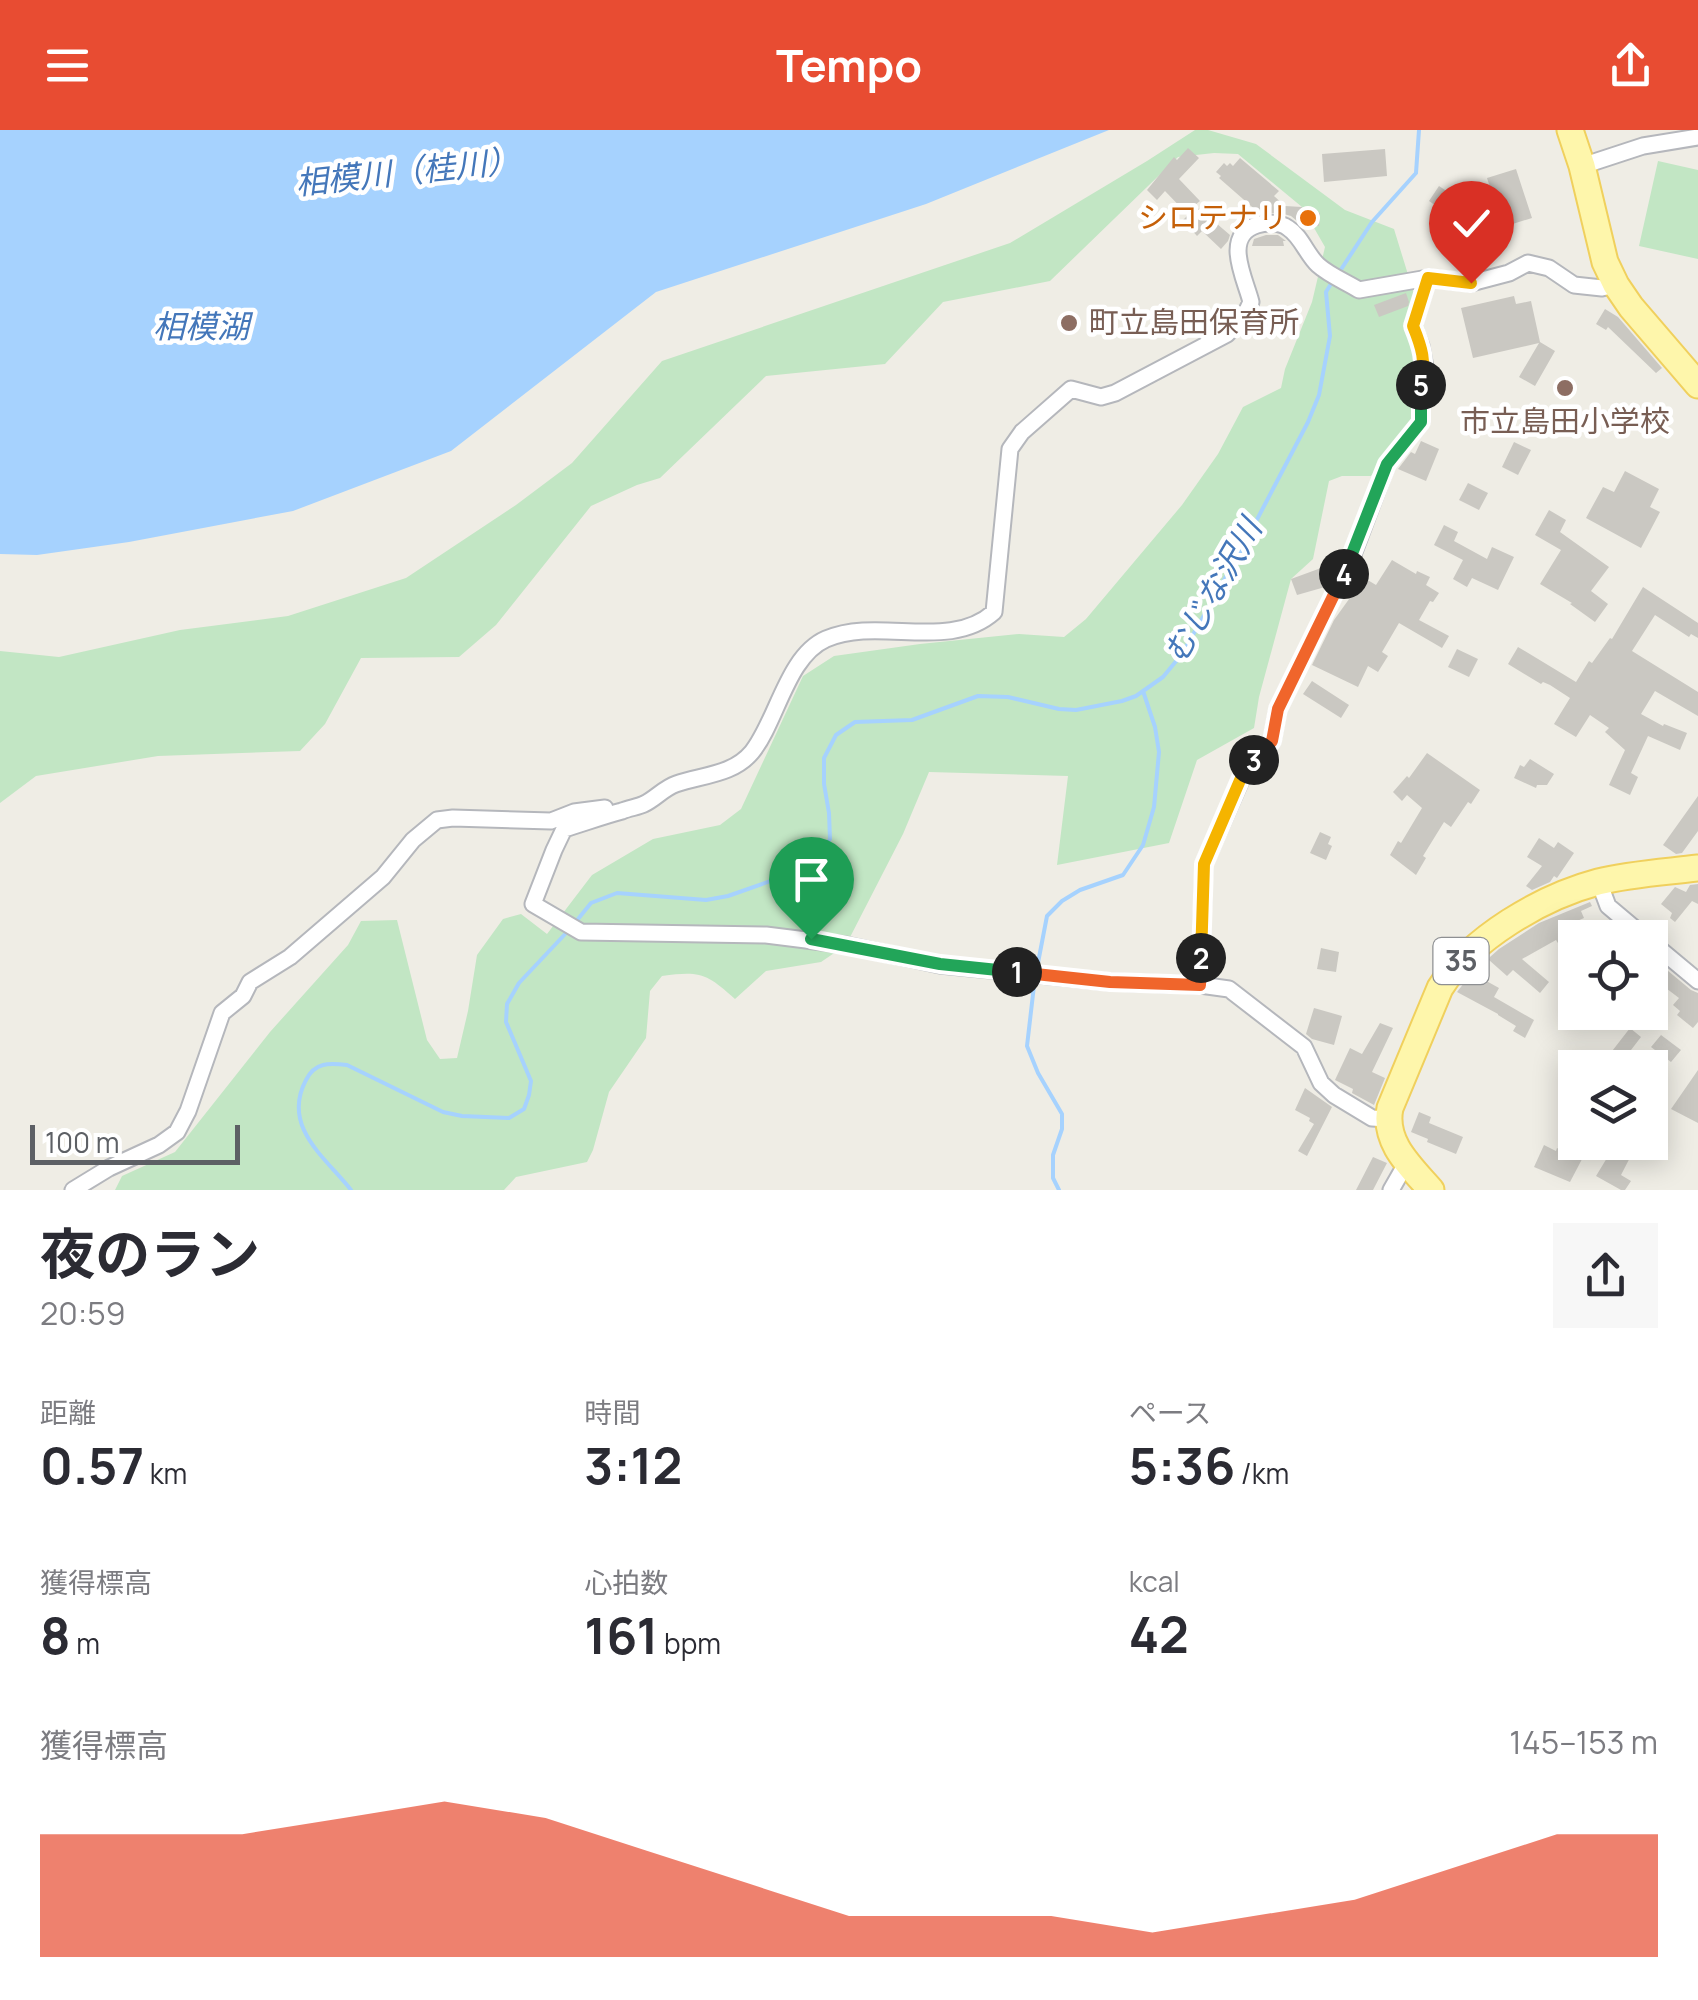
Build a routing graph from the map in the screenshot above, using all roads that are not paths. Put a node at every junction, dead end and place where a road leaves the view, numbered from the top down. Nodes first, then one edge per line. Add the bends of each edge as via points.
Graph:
1 (1570, 130) edge
2 (1698, 138) edge
3 (1582, 166) junction
4 (1428, 278) junction
5 (1616, 285) junction
6 (1698, 385) edge
7 (624, 810) junction
8 (1698, 868) edge
9 (1599, 882) junction
10 (1625, 920) edge
11 (1668, 956) edge
12 (1698, 982) edge
13 (1200, 985) junction
14 (1388, 1120) junction
15 (1407, 1162) junction
16 (73, 1190) edge
17 (1391, 1190) edge
18 (1431, 1190) edge

1 - 3 main road
2 - 3 street
3 - 5 main road
4 - 5 street via 1471,283 1528,264 1549,268 1574,285
4 - 7 street via 1359,290 1318,265 1290,228 1261,224 1247,230 1237,258 1251,302 1228,334 1115,394 1072,389 1010,450 994,612 962,629 842,633 821,641 794,672 751,753 730,768 674,784
4 - 13 street via 1413,326 1425,367 1421,422 1387,464 1351,560 1278,709 1272,741 1244,771 1204,864
5 - 6 main road
7 - 13 street via 564,828 533,904 581,932 766,935 940,964
7 - 16 street via 574,812 551,822 436,820 384,878 250,982 222,1013 177,1132
8 - 9 main road, 35
9 - 10 street via 1608,906
9 - 14 main road, 35 via 1539,905 1462,960 1440,988
11 - 12 street
13 - 14 street via 1229,989 1304,1047 1334,1096
14 - 15 main road
15 - 17 street
15 - 18 main road

